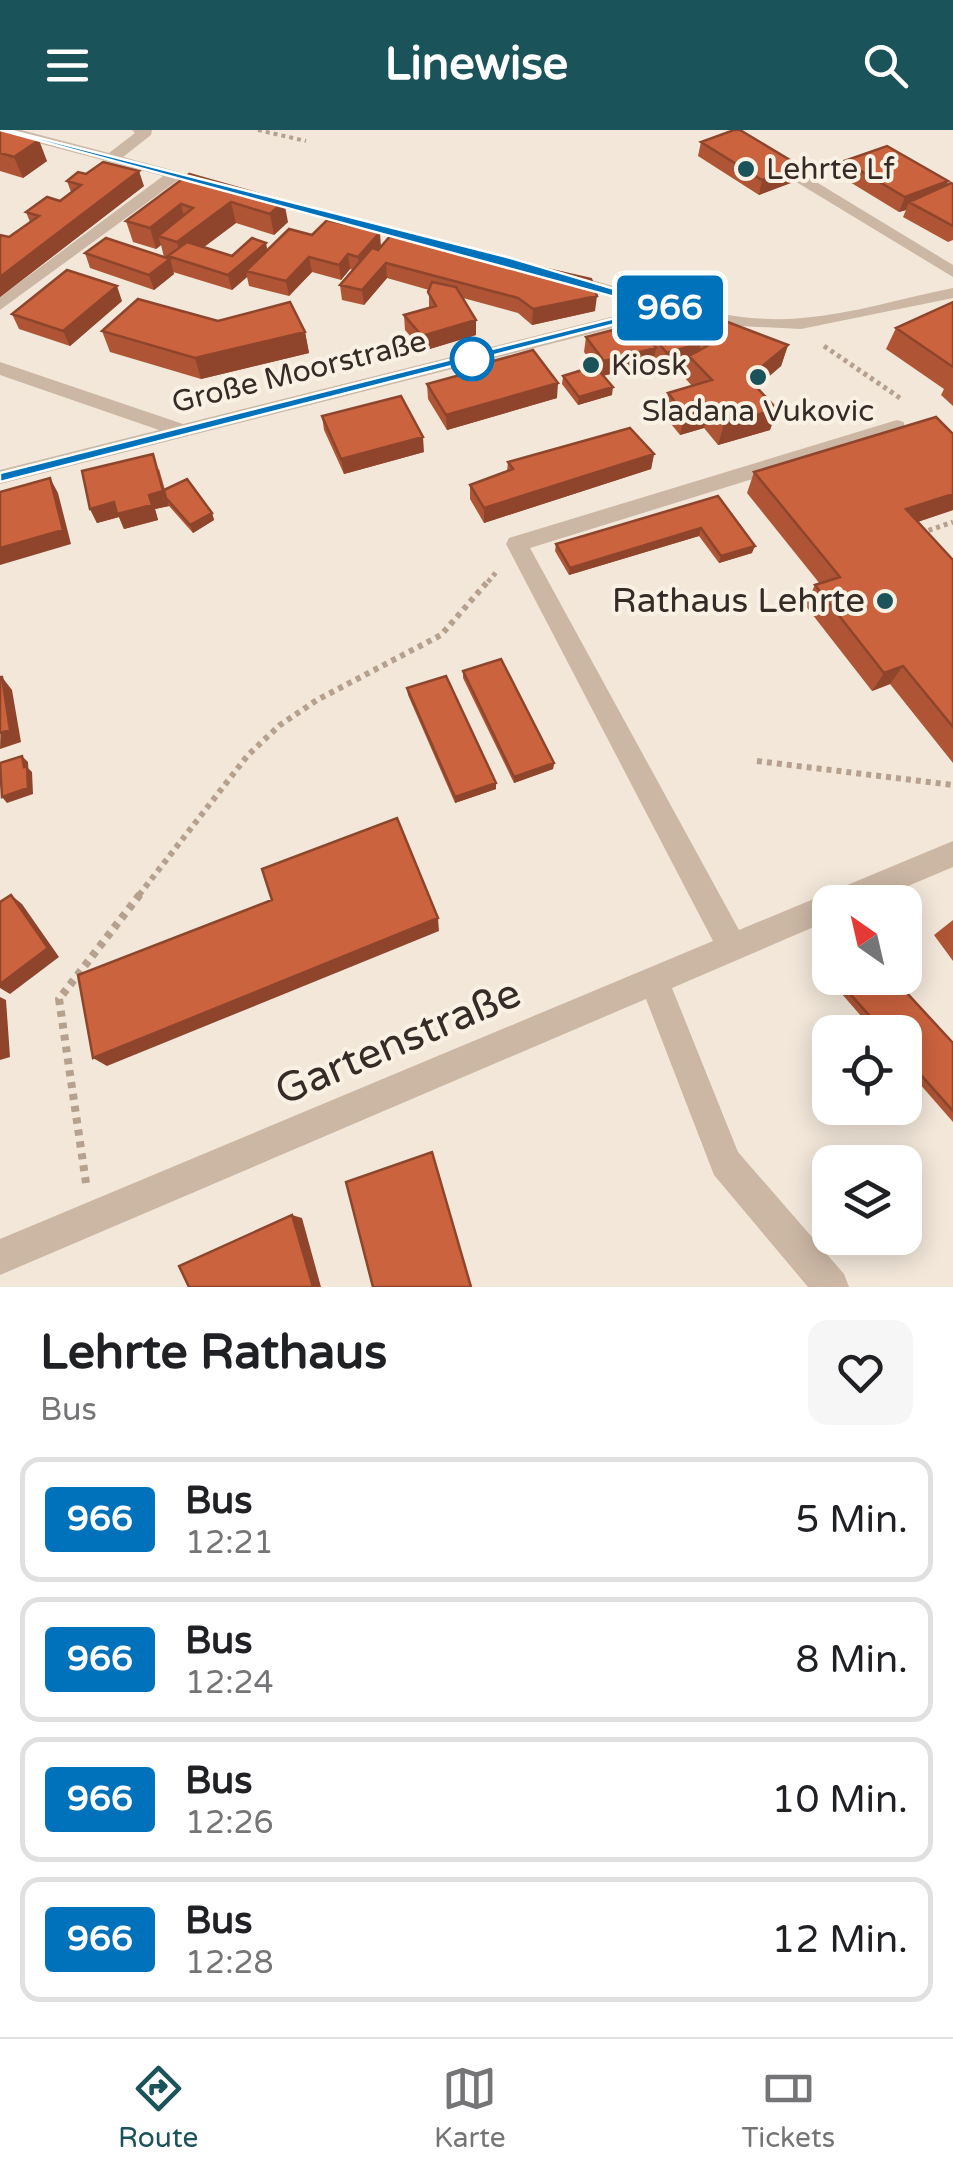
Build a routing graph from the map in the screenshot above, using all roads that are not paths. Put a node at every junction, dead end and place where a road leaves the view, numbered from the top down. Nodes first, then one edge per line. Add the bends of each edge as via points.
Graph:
1 (4, 130) edge
2 (139, 130) edge
3 (761, 155) edge
4 (112, 158) junction
5 (176, 174) junction
6 (953, 272) edge
7 (953, 293) edge
8 (0, 305) edge
9 (671, 308) junction
10 (0, 368) edge
11 (898, 427) edge
12 (185, 432) junction
13 (0, 476) edge
14 (953, 854) edge
15 (879, 885) edge
16 (812, 914) edge
17 (732, 947) junction
18 (654, 980) junction
19 (0, 1257) edge
20 (831, 1287) edge

1 - 4 street
2 - 4 street via 146,132
3 - 6 street
4 - 5 street
5 - 8 street
5 - 9 street via 507,253
7 - 9 street via 801,324
9 - 12 street, Große Moorstraße
10 - 12 street
11 - 17 street via 517,544
12 - 13 street, Große Moorstraße
14 - 15 street
16 - 17 street, Gartenstraße
17 - 18 street, Gartenstraße
18 - 19 street, Gartenstraße
18 - 20 street via 726,1164

